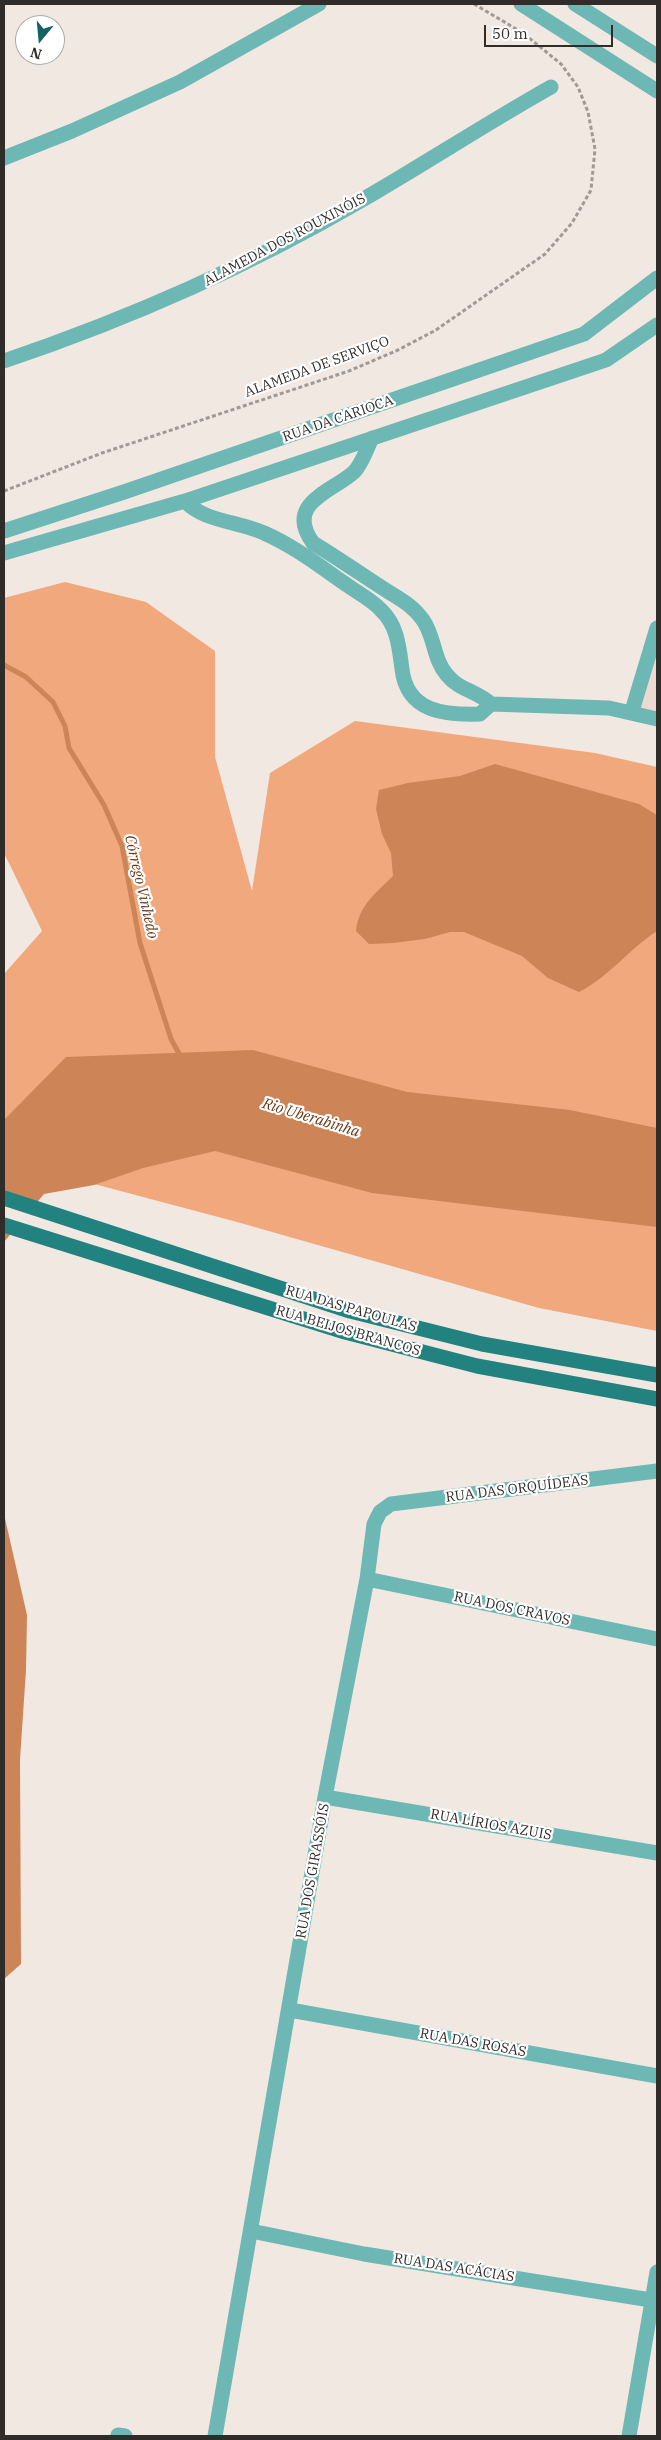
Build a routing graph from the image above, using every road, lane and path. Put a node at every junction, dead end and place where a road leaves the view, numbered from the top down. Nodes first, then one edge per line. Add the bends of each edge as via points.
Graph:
1 (319, 4) edge
2 (474, 4) edge
3 (521, 4) edge
4 (575, 4) edge
5 (657, 56) edge
6 (551, 87) dead end
7 (657, 91) edge
8 (4, 158) edge
9 (657, 278) edge
10 (657, 325) edge
11 (4, 361) edge
12 (372, 438) junction
13 (4, 491) edge
14 (185, 501) junction
15 (4, 531) edge
16 (4, 553) edge
17 (346, 564) junction
18 (337, 578) junction
19 (657, 628) edge
20 (491, 704) junction
21 (632, 711) junction
22 (657, 719) edge
23 (4, 1198) edge
24 (4, 1225) edge
25 (657, 1375) edge
26 (657, 1399) edge
27 (657, 1471) edge
28 (380, 1512) joint
29 (367, 1579) junction
30 (657, 1639) edge
31 (325, 1797) junction
32 (657, 1853) edge
33 (290, 2010) junction
34 (657, 2076) edge
35 (251, 2231) junction
36 (657, 2272) edge
37 (655, 2300) edge
38 (215, 2436) edge
39 (629, 2436) edge

1 - 8 street via 180,82
2 - 13 path, ALAMEDA DE SERVIÇO via 523,33 561,64 578,87 588,112 595,149 591,190 572,222 545,254 436,330 398,350 348,371 102,453
3 - 7 street
4 - 5 street
6 - 11 street, ALAMEDA DOS ROUXINÓIS via 362,201 264,253 188,290 77,336
9 - 15 street, RUA DA CARIOCA via 584,334
10 - 12 street, RUA DA CARIOCA via 606,360
12 - 14 street, RUA DA CARIOCA
12 - 17 street via 355,471 317,496 305,516 306,530 313,543
14 - 16 street, RUA DA CARIOCA
14 - 18 street via 192,509 248,526 279,540
17 - 18 street
17 - 20 street via 417,612 430,632 436,657 446,675 461,688 481,695
18 - 20 street via 381,609 387,617 400,646 404,678 420,703 450,715 480,714
19 - 21 street
20 - 21 street via 593,706
21 - 22 street
23 - 25 main road, RUA DAS PAPOULAS via 350,1311 482,1344
24 - 26 main road, RUA BEIJOS BRANCOS via 355,1335 477,1366
27 - 28 street, RUA DAS ORQUÍDEAS via 391,1504
28 - 29 street, RUA DOS GIRASSÓIS via 374,1524
29 - 30 street, RUA DOS CRAVOS
29 - 31 street, RUA DOS GIRASSÓIS
31 - 32 street, RUA LÍRIOS AZUIS
31 - 33 street, RUA DOS GIRASSÓIS
33 - 34 street, RUA DAS ROSAS
33 - 35 street, RUA DOS GIRASSÓIS
35 - 37 street, RUA DAS ACÁCIAS via 364,2254
35 - 38 street, RUA DOS GIRASSÓIS
36 - 37 street
37 - 39 street

